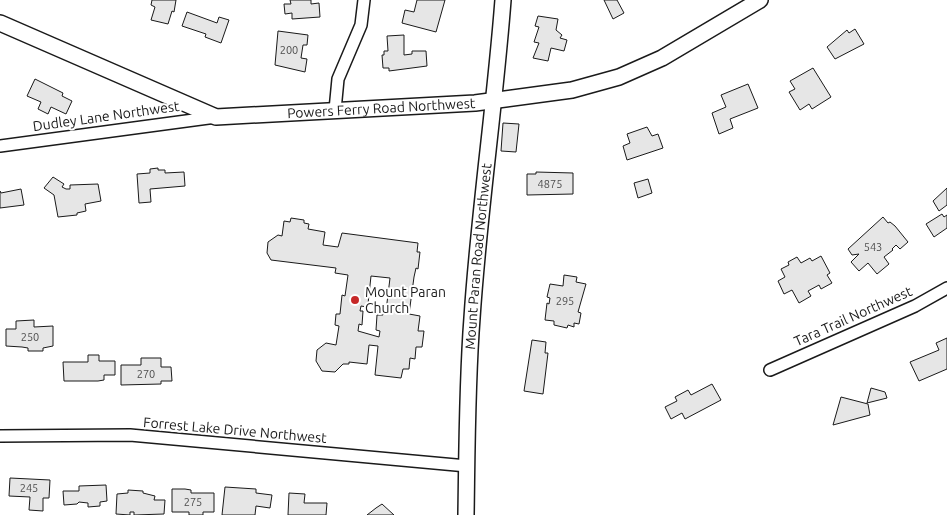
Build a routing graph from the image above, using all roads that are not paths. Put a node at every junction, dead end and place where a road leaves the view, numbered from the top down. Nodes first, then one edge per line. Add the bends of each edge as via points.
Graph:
1 (364, 0) edge
2 (503, 0) edge
3 (760, 0) edge
4 (0, 23) edge
5 (493, 101) junction
6 (335, 110) junction
7 (216, 117) junction
8 (0, 146) edge
9 (947, 288) edge
10 (770, 370) dead end
11 (0, 436) edge
12 (467, 466) junction
13 (466, 515) edge

1 - 6 street via 360,25 338,78
2 - 5 street, Mount Paran Road Northwest
3 - 5 street, Powers Ferry Road Northwest via 662,58 619,77 572,90
4 - 7 street, Powers Ferry Road Northwest
5 - 6 street, Powers Ferry Road Northwest
5 - 12 street, Mount Paran Road Northwest via 472,318
6 - 7 street, Powers Ferry Road Northwest
7 - 8 street, Dudley Lane Northwest
9 - 10 street, Tara Trail Northwest via 916,306
11 - 12 street, Forrest Lake Drive Northwest via 130,435
12 - 13 street, Mount Paran Road Northwest

